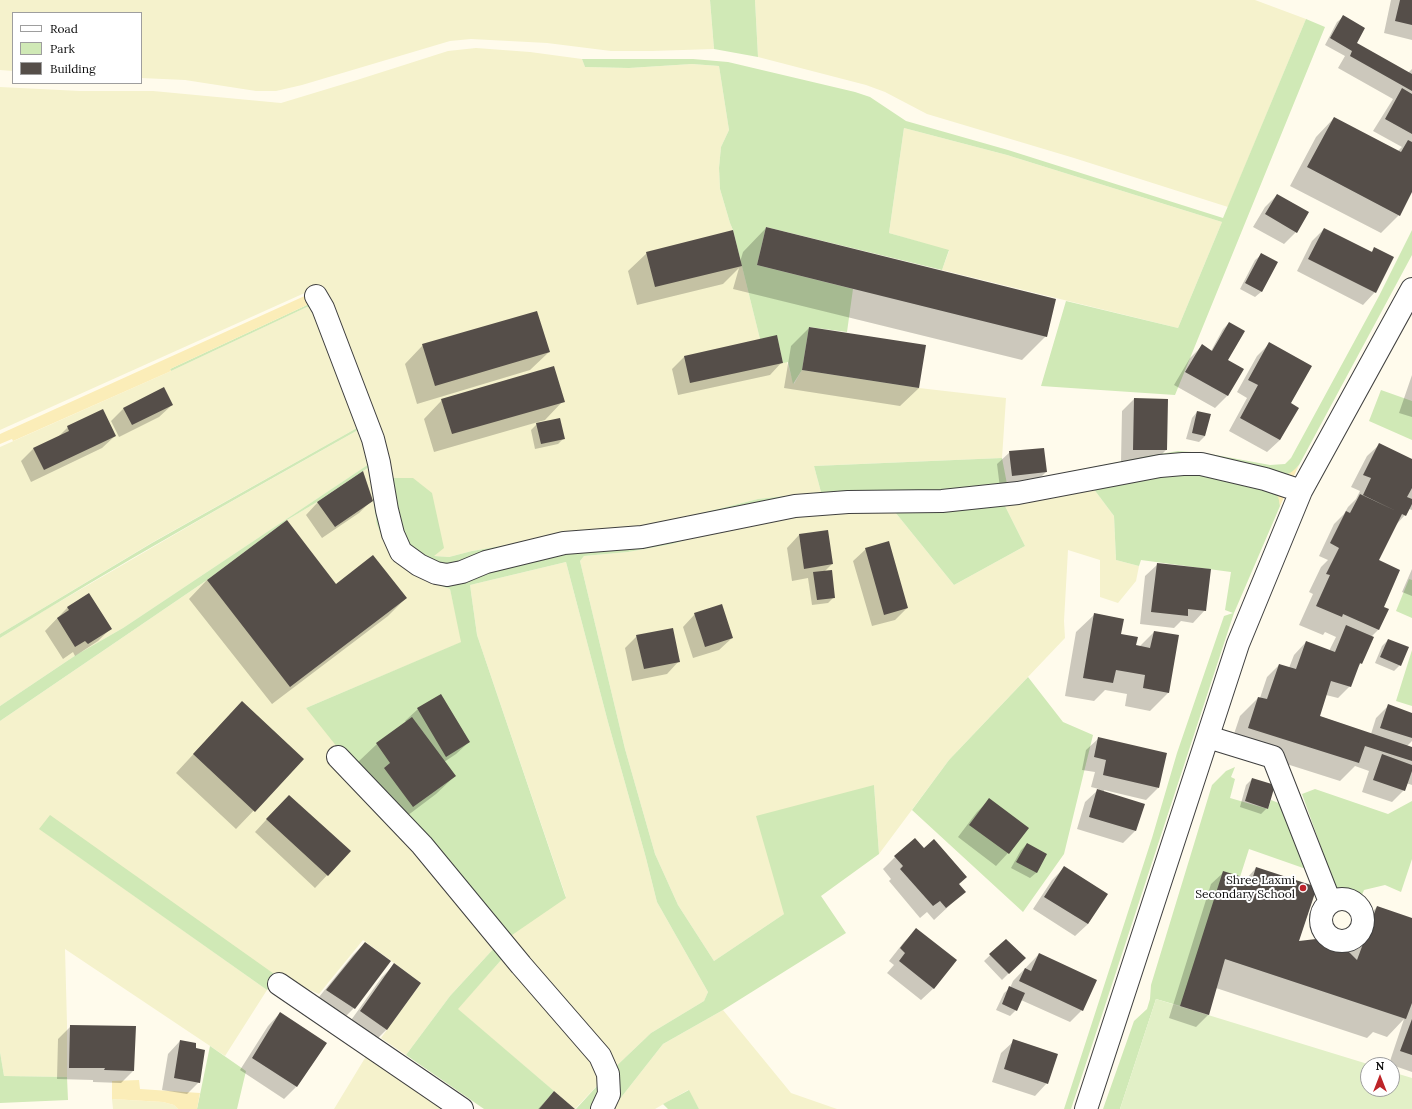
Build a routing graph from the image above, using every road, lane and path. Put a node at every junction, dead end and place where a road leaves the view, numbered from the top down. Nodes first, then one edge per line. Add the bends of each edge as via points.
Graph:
1 (1412, 288) edge
2 (316, 296) dead end
3 (1301, 491) junction
4 (1208, 737) junction
5 (338, 757) dead end
6 (1330, 902) dead end
7 (279, 984) dead end
8 (462, 1109) edge
9 (602, 1109) edge
10 (1086, 1109) edge

1 - 3 street
2 - 3 street via 324,308 372,439 396,540 402,552 419,565 436,573 447,575 462,572 486,562 564,543 642,537 795,506 848,502 942,501 1018,493 1160,466 1201,464 1265,479
3 - 4 street via 1238,644
4 - 6 street via 1273,757
4 - 10 street
5 - 9 street via 422,845 600,1056 608,1074 609,1094
7 - 8 street

